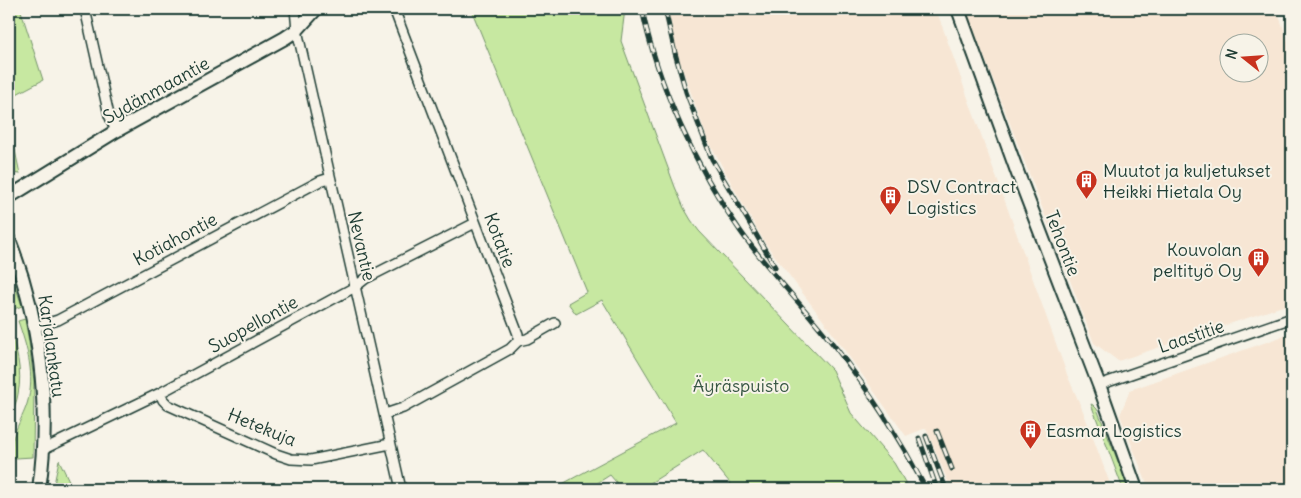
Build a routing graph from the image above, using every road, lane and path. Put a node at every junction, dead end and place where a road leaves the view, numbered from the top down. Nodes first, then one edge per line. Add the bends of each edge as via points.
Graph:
1 (85, 9) edge
2 (295, 9) edge
3 (316, 9) edge
4 (394, 9) edge
5 (958, 9) edge
6 (297, 30) junction
7 (116, 131) junction
8 (330, 178) junction
9 (9, 197) edge
10 (476, 223) junction
11 (9, 240) edge
12 (355, 287) junction
13 (1292, 318) edge
14 (555, 323) dead end
15 (35, 327) junction
16 (518, 341) junction
17 (1099, 385) junction
18 (160, 393) junction
19 (385, 414) junction
20 (390, 444) junction
21 (44, 449) junction
22 (39, 489) edge
23 (401, 489) edge
24 (1136, 489) edge

1 - 7 street via 109,115
2 - 6 street, Nevantie
3 - 6 street, Sydänmaantie
4 - 10 street, Kotatie
5 - 17 street, Tehontie
6 - 7 street, Sydänmaantie
6 - 8 street, Nevantie
7 - 9 street, Sydänmaantie
8 - 12 street, Nevantie
8 - 15 street, Kotiahontie via 58,320
10 - 12 street, Suopellontie
10 - 16 street, Kotatie via 516,327
11 - 15 street, Karjalankatu
12 - 18 street, Suopellontie
12 - 19 street, Nevantie
13 - 17 street, Laastitie
14 - 16 street
15 - 21 street, Karjalankatu via 40,359
16 - 19 street via 490,361 404,408
17 - 24 street, Tehontie
18 - 20 street, Hetekuja via 168,404 292,459 311,460
18 - 21 street, Suopellontie
19 - 20 street, Nevantie
20 - 23 street, Nevantie
21 - 22 street, Karjalankatu

